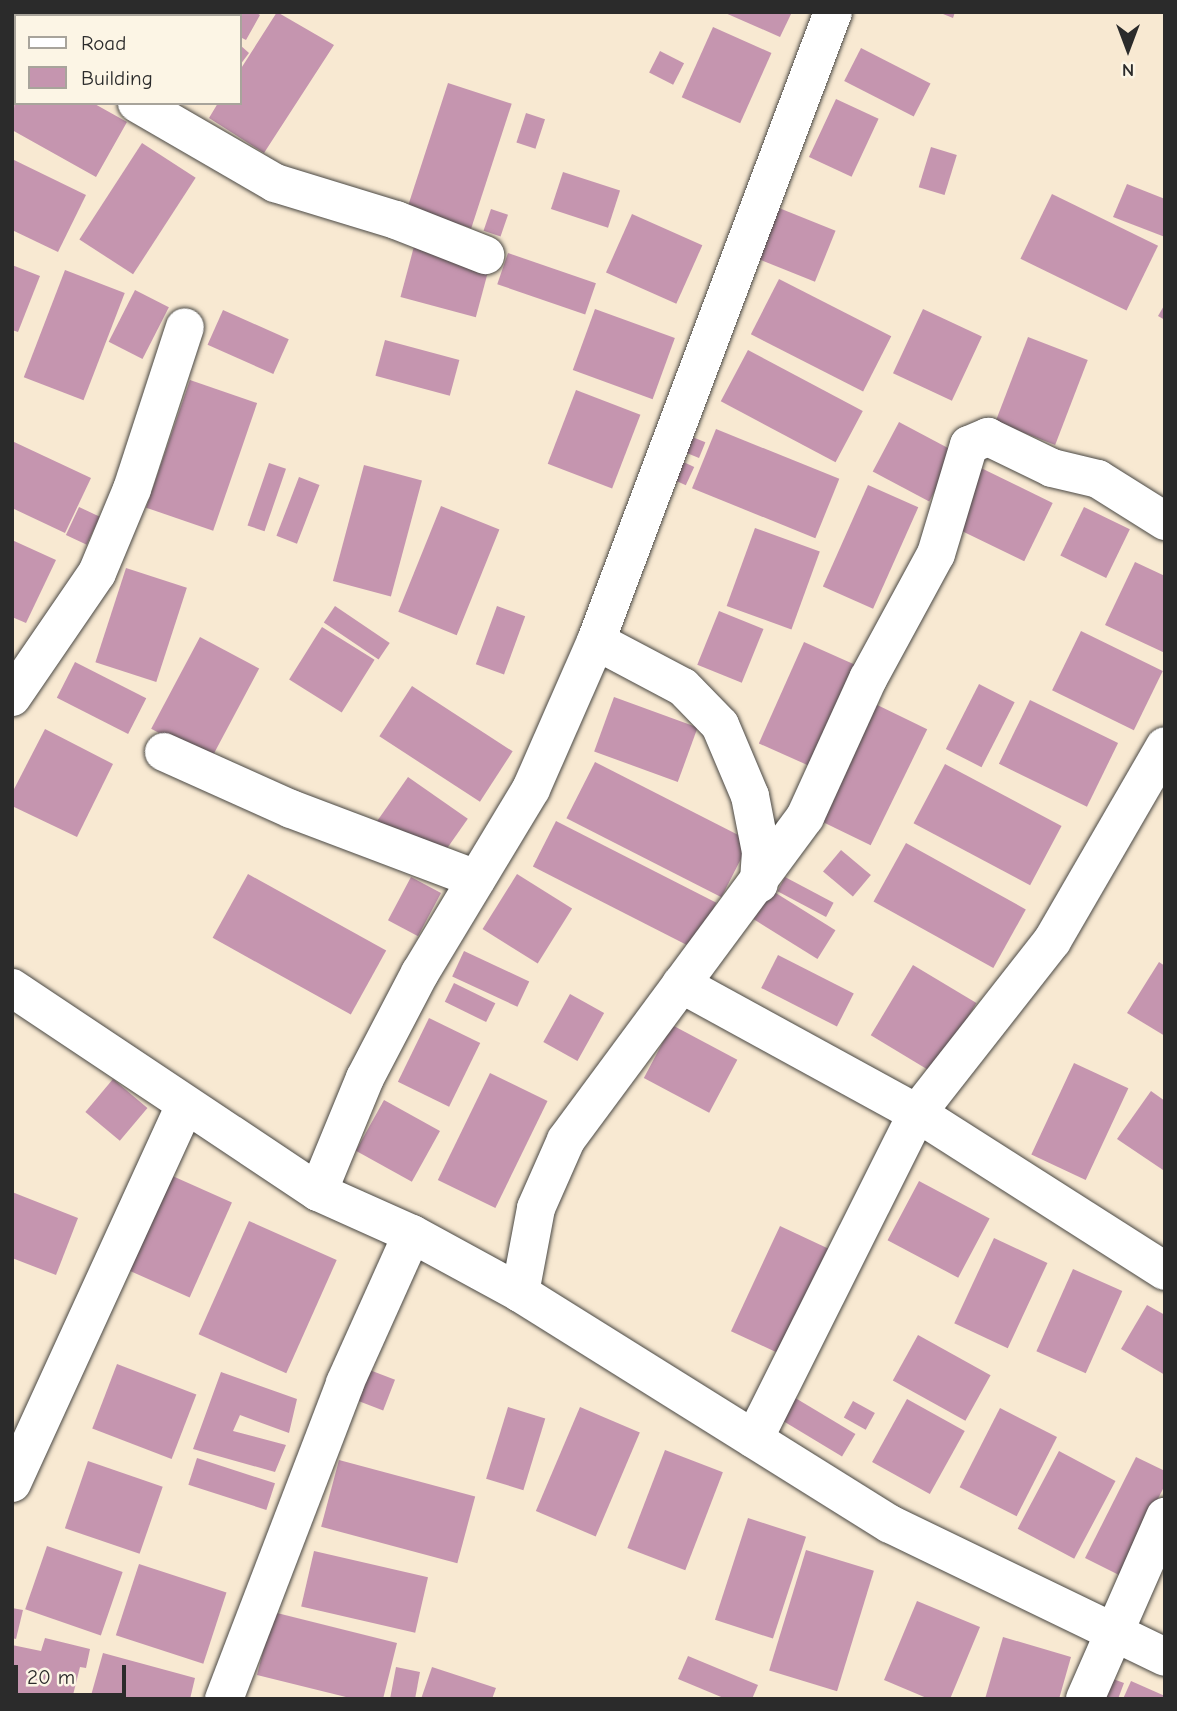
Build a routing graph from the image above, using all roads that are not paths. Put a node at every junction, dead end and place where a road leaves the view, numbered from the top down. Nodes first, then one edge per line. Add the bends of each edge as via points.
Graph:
1 (833, 12) edge
2 (140, 105) edge
3 (485, 256) dead end
4 (185, 327) dead end
5 (1165, 521) edge
6 (596, 641) junction
7 (12, 697) edge
8 (1165, 746) edge
9 (164, 752) dead end
10 (476, 879) junction
11 (760, 884) junction
12 (681, 985) junction
13 (12, 988) edge
14 (185, 1105) junction
15 (917, 1113) junction
16 (318, 1192) junction
17 (412, 1234) junction
18 (1163, 1267) edge
19 (520, 1293) junction
20 (754, 1439) junction
21 (12, 1483) edge
22 (1165, 1517) edge
23 (1113, 1633) junction
24 (1165, 1657) edge
25 (224, 1699) edge
26 (1085, 1699) edge

1 - 6 street
2 - 3 street via 275,183 396,220
4 - 7 street via 132,489 97,573
5 - 11 street via 1098,479 1052,468 988,437 969,445 936,554 868,679 805,817
6 - 10 street via 531,789
6 - 11 street via 683,687 720,725 750,796 761,852
8 - 15 street via 1052,941
9 - 10 street via 291,809
10 - 16 street via 365,1077
11 - 12 street
12 - 15 street
12 - 19 street via 566,1140 536,1208
13 - 14 street
14 - 16 street
14 - 21 street
15 - 18 street
15 - 20 street
16 - 17 street
17 - 19 street
17 - 25 street via 345,1383
19 - 20 street
20 - 23 street via 890,1524
22 - 23 street
23 - 24 street
23 - 26 street

